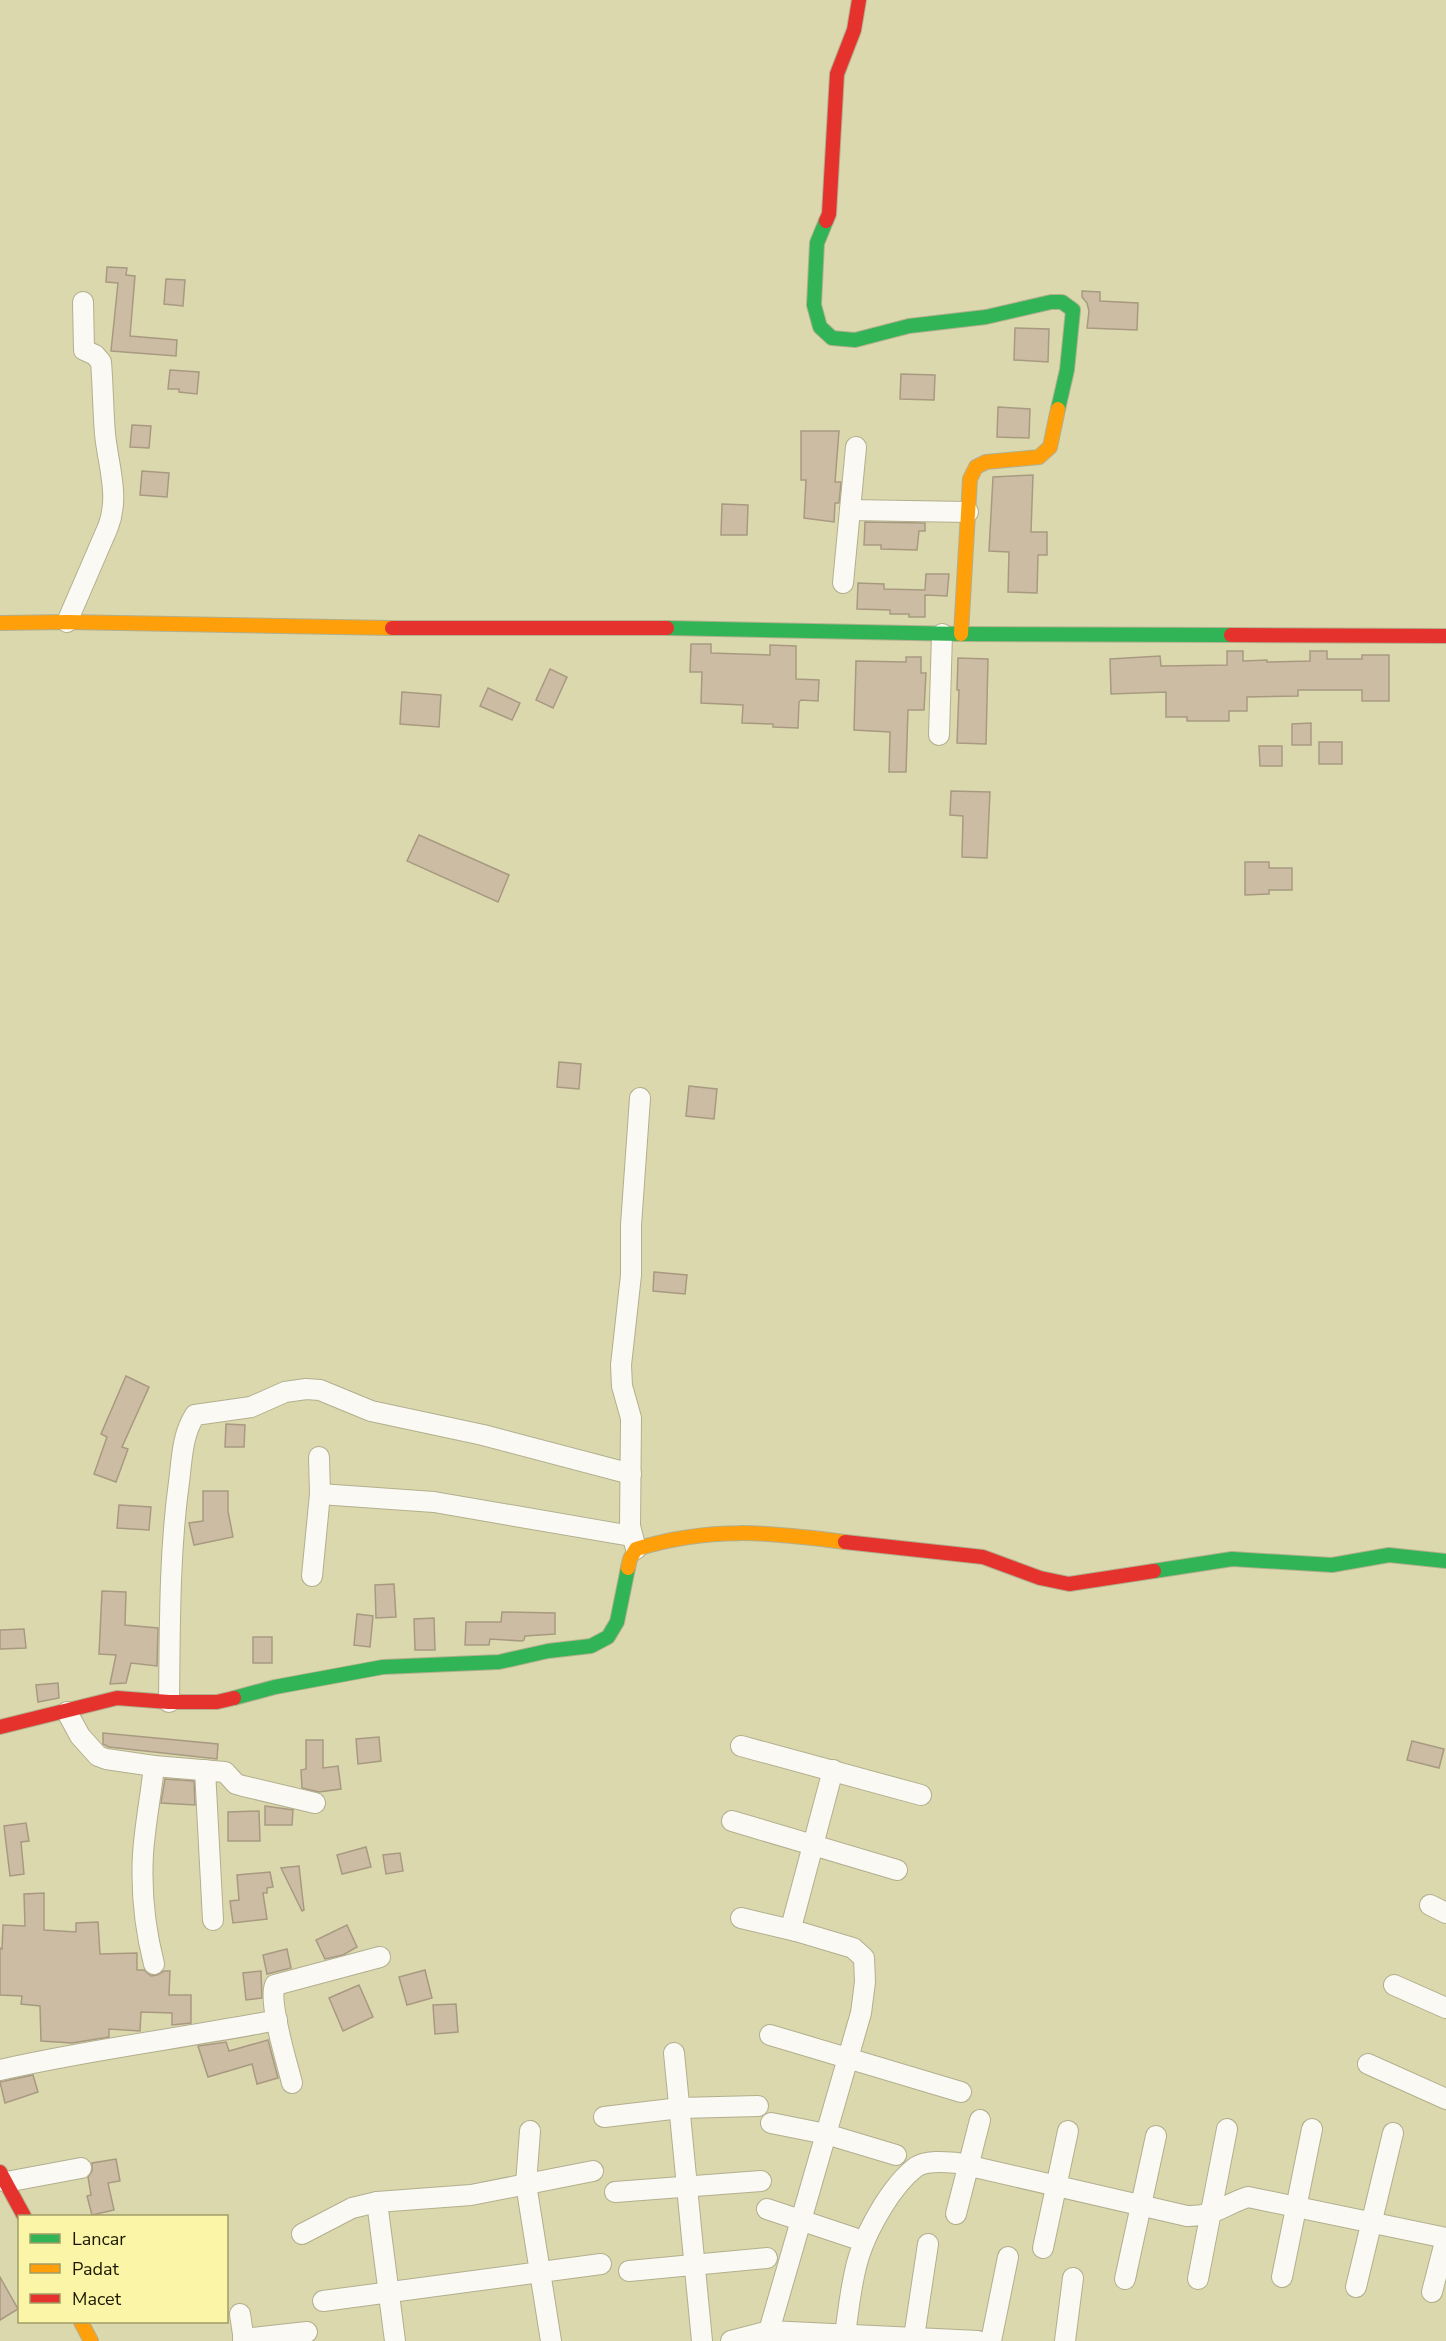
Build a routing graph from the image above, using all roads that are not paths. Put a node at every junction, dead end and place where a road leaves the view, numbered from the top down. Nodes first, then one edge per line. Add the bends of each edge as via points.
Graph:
1 (859, 0) edge
2 (83, 302) dead end
3 (856, 447) dead end
4 (850, 510) junction
5 (968, 512) junction
6 (843, 583) dead end
7 (67, 622) junction
8 (0, 623) edge
9 (951, 634) junction
10 (1446, 636) edge
11 (939, 735) dead end
12 (640, 1098) dead end
13 (319, 1457) dead end
14 (631, 1474) junction
15 (320, 1494) junction
16 (633, 1542) junction
17 (1446, 1561) edge
18 (312, 1576) dead end
19 (169, 1702) junction
20 (67, 1712) junction
21 (0, 1727) edge
22 (741, 1746) dead end
23 (154, 1766) junction
24 (205, 1770) junction
25 (833, 1770) junction
26 (921, 1795) dead end
27 (315, 1803) dead end
28 (732, 1821) dead end
29 (813, 1844) junction
30 (897, 1870) dead end
31 (741, 1918) dead end
32 (213, 1920) dead end
33 (796, 1931) junction
34 (380, 1957) dead end
35 (154, 1964) dead end
36 (1394, 1985) dead end
37 (1446, 2008) edge
38 (277, 2020) junction
39 (770, 2035) dead end
40 (674, 2053) dead end
41 (848, 2058) junction
42 (1368, 2064) dead end
43 (0, 2070) edge
44 (292, 2083) dead end
45 (961, 2092) dead end
46 (1446, 2099) edge
47 (758, 2106) dead end
48 (680, 2108) junction
49 (604, 2117) dead end
50 (980, 2120) dead end
51 (771, 2123) dead end
52 (1227, 2129) dead end
53 (1312, 2129) dead end
54 (530, 2131) dead end
55 (1068, 2131) dead end
56 (1393, 2133) dead end
57 (826, 2134) junction
58 (1156, 2136) dead end
59 (896, 2155) dead end
60 (969, 2166) junction
61 (81, 2168) dead end
62 (593, 2171) dead end
63 (3, 2177) edge
64 (761, 2181) dead end
65 (526, 2184) junction
66 (1056, 2186) junction
67 (687, 2187) junction
68 (615, 2192) dead end
69 (377, 2202) junction
70 (1142, 2206) junction
71 (1296, 2206) junction
72 (766, 2210) dead end
73 (956, 2214) dead end
74 (23, 2215) edge
75 (1210, 2215) junction
76 (801, 2220) junction
77 (1371, 2222) junction
78 (302, 2234) dead end
79 (854, 2238) dead end
80 (1446, 2238) edge
81 (928, 2244) dead end
82 (1043, 2248) dead end
83 (1008, 2257) dead end
84 (767, 2258) dead end
85 (601, 2264) dead end
86 (695, 2265) junction
87 (629, 2271) dead end
88 (541, 2273) junction
89 (1282, 2277) dead end
90 (1073, 2278) dead end
91 (1198, 2279) dead end
92 (1125, 2280) dead end
93 (1356, 2287) dead end
94 (1432, 2292) dead end
95 (389, 2293) junction
96 (323, 2301) dead end
97 (240, 2314) dead end
98 (82, 2323) edge
99 (307, 2332) dead end
100 (762, 2336) edge
101 (853, 2337) edge
102 (914, 2337) junction
103 (243, 2340) edge
104 (91, 2341) edge
105 (395, 2341) edge
106 (550, 2341) edge
107 (702, 2341) edge
108 (731, 2341) edge
109 (978, 2341) edge
110 (991, 2341) edge
111 (1065, 2341) edge

1 - 5 street via 854,30 837,74 829,214 817,243 815,268 814,304 820,327 832,338 855,340 909,326 986,317 1051,302 1062,302 1072,310 1067,370 1050,447 1039,457 986,462 976,467 970,479
2 - 7 street via 84,350 101,363 114,500 108,527
3 - 4 street
4 - 5 street
4 - 6 street
5 - 9 street
7 - 8 street
7 - 9 street
9 - 10 street
9 - 11 street
12 - 14 street via 631,1275 621,1365 631,1418
13 - 15 street
14 - 16 street
14 - 19 street via 483,1435 371,1411 320,1390 285,1392 251,1407 195,1415 187,1427 173,1523
15 - 16 street via 434,1502
15 - 18 street
16 - 17 street via 742,1532 813,1538 983,1557 1069,1584 1232,1559 1332,1565 1389,1555
16 - 19 street via 616,1622 608,1637 591,1646 499,1662 383,1667 217,1702
19 - 20 street via 117,1698
20 - 21 street
20 - 23 street via 80,1736 98,1756
22 - 25 street
23 - 24 street
23 - 35 street via 143,1854
24 - 27 street via 225,1772 236,1784
24 - 32 street
25 - 26 street
25 - 29 street
28 - 29 street
29 - 30 street
29 - 33 street via 792,1919
31 - 33 street
33 - 41 street via 853,1948 864,1958 861,2013
34 - 38 street via 275,1985
36 - 37 street
38 - 43 street via 199,2036 63,2055
38 - 44 street
39 - 41 street
40 - 48 street
41 - 45 street
41 - 57 street
42 - 46 street
47 - 48 street
48 - 49 street
48 - 67 street
50 - 60 street
51 - 57 street
52 - 75 street
53 - 71 street
54 - 65 street
55 - 66 street
56 - 77 street
57 - 59 street
57 - 76 street
58 - 70 street
60 - 66 street
60 - 73 street
60 - 101 street via 938,2161 918,2166 893,2192 859,2255 851,2291
61 - 63 street
62 - 65 street
63 - 74 street
64 - 67 street
65 - 69 street via 471,2195
65 - 88 street
66 - 70 street
66 - 82 street
67 - 68 street
67 - 86 street
69 - 78 street via 352,2208
69 - 95 street
70 - 75 street via 1187,2216
70 - 92 street
71 - 75 street via 1248,2197
71 - 77 street
71 - 89 street
72 - 76 street
75 - 91 street
76 - 79 street
76 - 100 street
77 - 80 street
77 - 93 street
80 - 94 street
81 - 102 street
83 - 110 street
84 - 86 street
85 - 88 street
86 - 87 street
86 - 107 street
88 - 95 street
88 - 106 street
90 - 111 street
95 - 96 street
95 - 105 street
97 - 103 street
98 - 104 street
99 - 103 street
100 - 101 street
100 - 108 street
101 - 102 street
102 - 109 street

